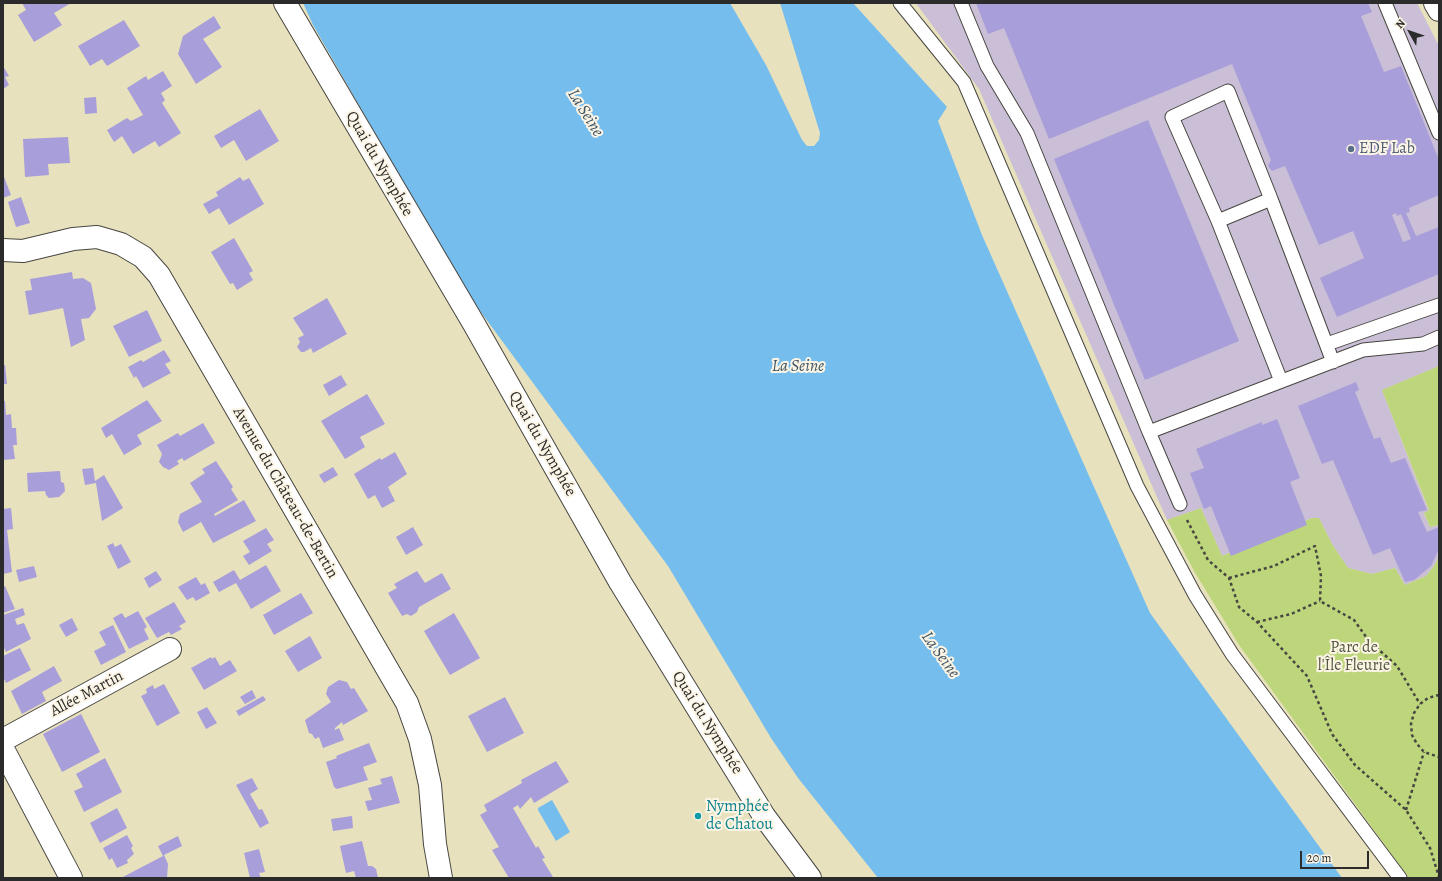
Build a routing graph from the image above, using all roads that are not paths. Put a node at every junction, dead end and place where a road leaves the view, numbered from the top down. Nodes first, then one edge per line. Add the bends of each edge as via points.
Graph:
1 (285, 3) edge
2 (900, 3) edge
3 (961, 3) edge
4 (1385, 3) edge
5 (1436, 3) edge
6 (1439, 10) edge
7 (1439, 133) edge
8 (1271, 199) junction
9 (1218, 221) junction
10 (3, 250) edge
11 (1439, 305) edge
12 (1439, 337) edge
13 (1326, 344) junction
14 (1333, 362) junction
15 (1281, 382) junction
16 (1149, 432) junction
17 (1180, 504) dead end
18 (170, 649) dead end
19 (3, 740) edge
20 (3, 749) edge
21 (71, 878) edge
22 (441, 878) edge
23 (810, 878) edge
24 (1400, 878) edge

1 - 23 street, Quai du Nymphée via 474,324 620,582 764,816
2 - 24 lane via 964,82 1137,486 1195,595 1232,654
3 - 16 lane via 986,66 1027,133
4 - 7 lane
5 - 6 street
8 - 9 lane
8 - 9 lane via 1228,91 1172,117
8 - 13 lane
9 - 15 lane
10 - 22 street, Avenue du Château-de-Bertin via 22,250 73,239 97,237 121,244 143,257 159,275 406,703 420,739 430,785
11 - 13 lane
12 - 14 lane via 1423,344 1363,350
13 - 14 lane
14 - 15 lane
15 - 16 lane
16 - 17 lane
18 - 19 street, Allée Martin
20 - 21 street

